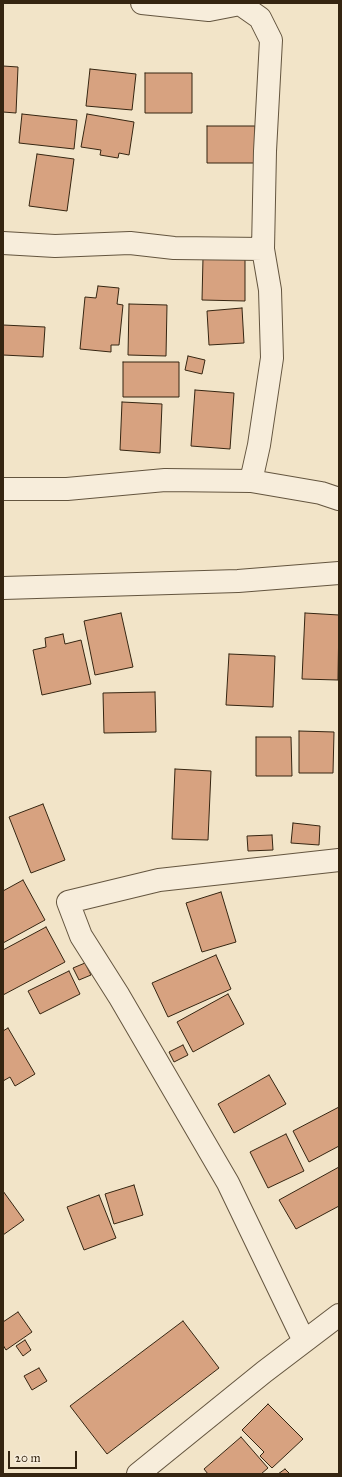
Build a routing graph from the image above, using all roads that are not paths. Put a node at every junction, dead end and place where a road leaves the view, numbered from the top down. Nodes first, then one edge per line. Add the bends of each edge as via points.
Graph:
1 (142, 3) edge
2 (3, 243) edge
3 (263, 249) junction
4 (251, 481) junction
5 (3, 489) edge
6 (339, 500) edge
7 (338, 572) edge
8 (3, 588) edge
9 (339, 860) edge
10 (339, 1315) edge
11 (304, 1341) junction
12 (144, 1472) edge

1 - 3 street via 209,10 240,4 260,18 271,40
2 - 3 street via 55,246 130,243 174,248
3 - 4 street via 270,290 272,358
4 - 5 street via 165,480 66,489
4 - 6 street via 321,493
7 - 8 street via 238,581
9 - 11 street via 159,880 68,902 81,936 228,1183
10 - 11 street
11 - 12 street

